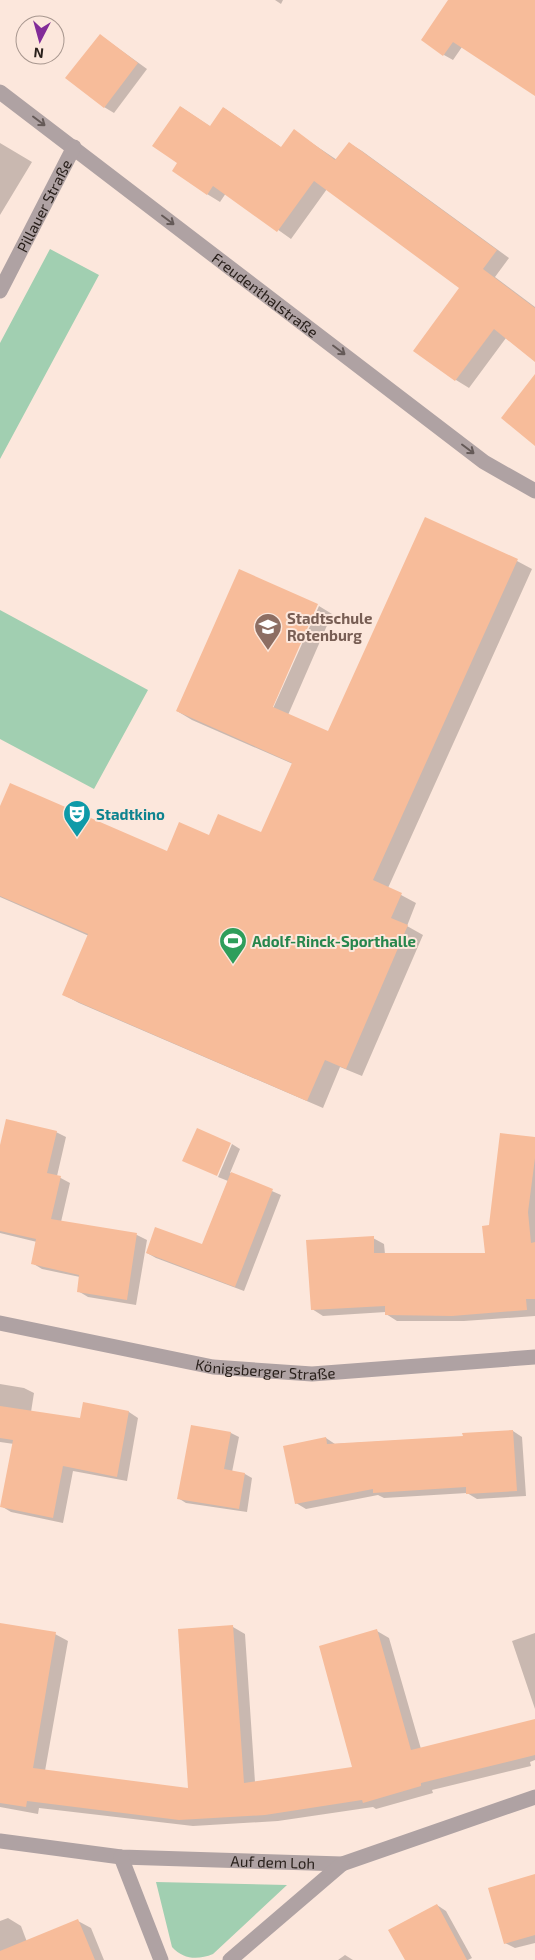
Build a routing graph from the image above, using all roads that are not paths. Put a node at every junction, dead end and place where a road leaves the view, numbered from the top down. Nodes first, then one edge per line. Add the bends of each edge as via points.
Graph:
1 (0, 92) edge
2 (74, 147) junction
3 (0, 291) edge
4 (535, 491) edge
5 (0, 1322) edge
6 (535, 1357) edge
7 (535, 1797) edge
8 (0, 1842) edge
9 (121, 1857) junction
10 (342, 1864) junction
11 (161, 1960) edge
12 (230, 1960) edge

1 -> 2 street, Freudenthalstraße
2 - 3 street, Pillauer Straße
2 -> 4 street, Freudenthalstraße via 484,462
5 - 6 street, Königsberger Straße via 213,1367 312,1374
7 - 10 street, Auf dem Loh
8 - 9 street, Auf dem Loh
9 - 10 street, Auf dem Loh
9 - 11 street
10 - 12 street

